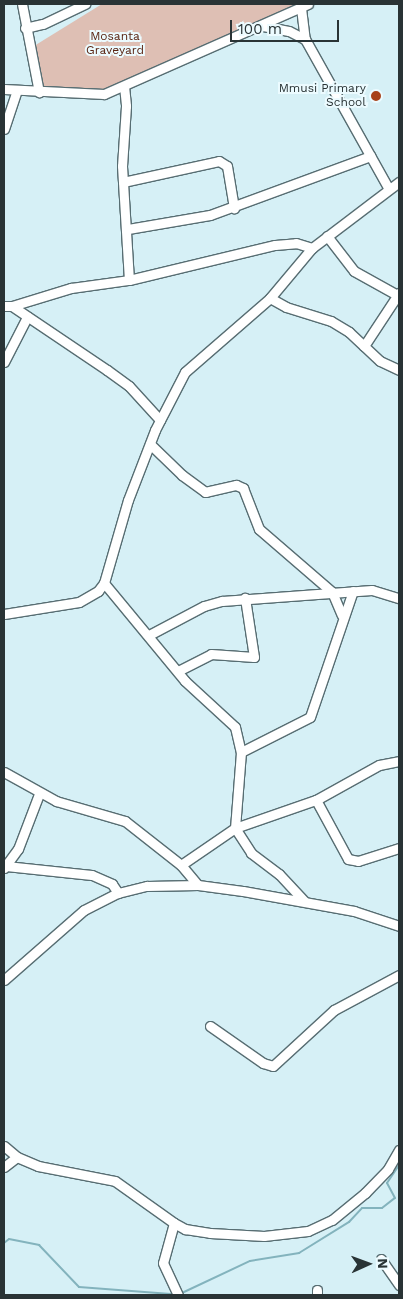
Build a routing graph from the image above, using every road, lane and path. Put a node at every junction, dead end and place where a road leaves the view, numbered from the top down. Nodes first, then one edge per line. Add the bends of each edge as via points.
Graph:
1 (22, 4) edge
2 (85, 4) edge
3 (305, 6) edge
4 (263, 26) junction
5 (25, 28) junction
6 (305, 39) junction
7 (124, 86) junction
8 (4, 89) edge
9 (17, 90) junction
10 (39, 92) junction
11 (4, 129) edge
12 (370, 156) junction
13 (123, 182) junction
14 (399, 182) edge
15 (389, 189) junction
16 (234, 208) junction
17 (128, 229) junction
18 (327, 236) junction
19 (312, 248) junction
20 (129, 280) junction
21 (399, 295) edge
22 (270, 298) junction
23 (8, 306) edge
24 (27, 317) junction
25 (364, 346) junction
26 (4, 362) edge
27 (399, 370) edge
28 (160, 420) junction
29 (150, 444) junction
30 (104, 583) junction
31 (353, 591) junction
32 (332, 592) junction
33 (245, 598) junction
34 (399, 598) edge
35 (4, 614) edge
36 (342, 614) junction
37 (149, 635) junction
38 (178, 671) junction
39 (241, 752) junction
40 (399, 761) edge
41 (4, 772) edge
42 (39, 794) junction
43 (316, 800) junction
44 (235, 828) junction
45 (399, 848) edge
46 (181, 865) junction
47 (5, 867) edge
48 (198, 884) junction
49 (118, 893) junction
50 (304, 901) junction
51 (399, 926) edge
52 (399, 975) edge
53 (4, 980) edge
54 (210, 1026) dead end
55 (4, 1146) edge
56 (399, 1150) edge
57 (17, 1157) junction
58 (4, 1167) edge
59 (174, 1223) junction
60 (381, 1259) dead end
61 (399, 1285) edge
62 (178, 1295) edge

1 - 5 street
2 - 5 street via 43,24
3 - 4 street
3 - 6 street
4 - 6 street via 289,31
4 - 7 street
5 - 10 street
6 - 12 street
7 - 10 street via 104,94
7 - 13 street
8 - 9 street
9 - 10 street
9 - 11 street
12 - 15 street
12 - 16 street
13 - 16 street via 219,161 227,166
13 - 17 street
14 - 15 street
15 - 18 street
16 - 17 street via 188,220
17 - 20 street
18 - 19 street
18 - 21 street via 354,271
19 - 20 street via 296,243 275,245
19 - 22 street
20 - 23 street via 71,288
21 - 25 street
22 - 25 street via 286,307 331,321
22 - 28 street via 185,372
23 - 24 street
24 - 26 street
24 - 28 street via 129,386
25 - 27 street via 380,361
28 - 29 street
29 - 30 street via 128,500
29 - 32 street via 205,492 236,485 243,488 260,529
30 - 35 street via 92,597 79,602
30 - 37 street
31 - 32 street
31 - 34 street via 372,590
31 - 36 street
32 - 33 street
32 - 36 street
33 - 37 street via 204,606
33 - 38 street via 254,658 211,654
36 - 39 street via 318,701 310,717
37 - 38 street
38 - 39 street via 231,722 237,732
39 - 44 street
40 - 43 street via 378,765
41 - 42 street
42 - 46 street via 125,821
42 - 47 street via 23,838
43 - 44 street
43 - 45 street via 348,859 358,861
44 - 46 street
44 - 50 street via 251,853 279,874
46 - 48 street
47 - 49 street via 92,876 112,884
48 - 49 street via 147,886
48 - 50 street
49 - 53 street via 70,920
50 - 51 street via 369,915
52 - 54 street via 334,1010 273,1066 263,1063
55 - 57 street
56 - 59 street via 388,1169 364,1193 332,1220 308,1230 264,1236 210,1233 185,1229
57 - 58 street
57 - 59 street via 38,1166 115,1181
59 - 62 street via 163,1263
60 - 61 street

